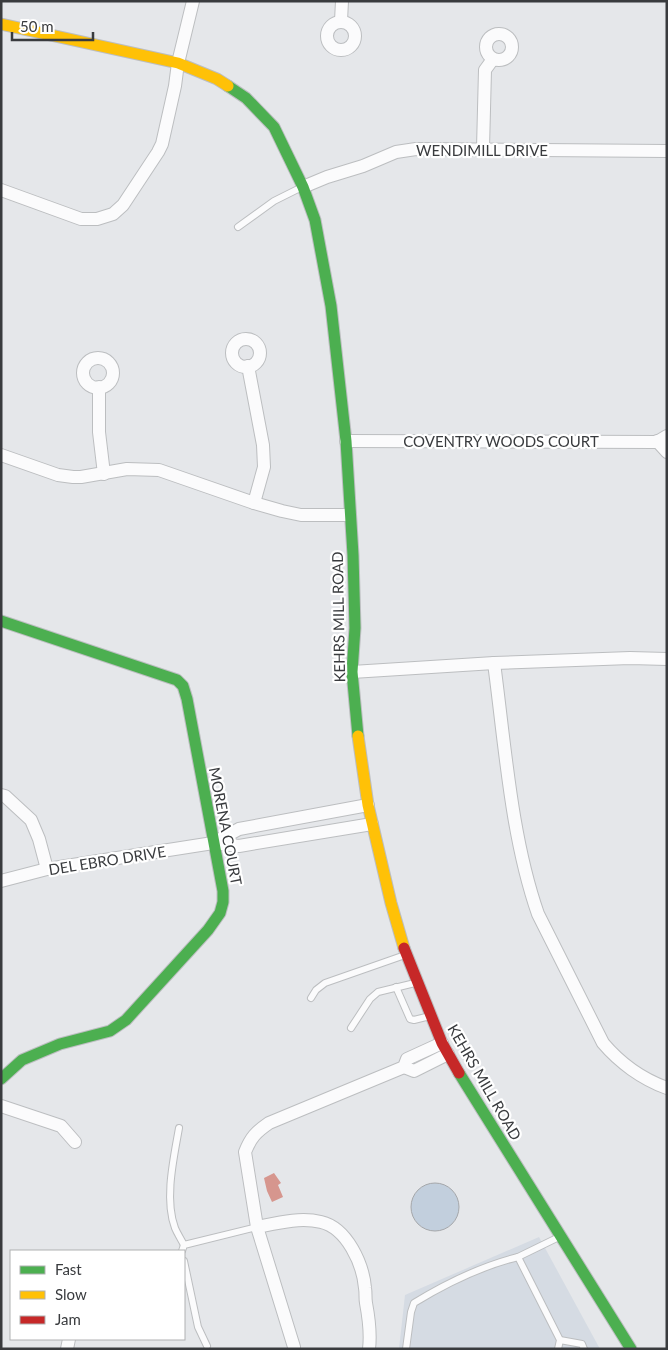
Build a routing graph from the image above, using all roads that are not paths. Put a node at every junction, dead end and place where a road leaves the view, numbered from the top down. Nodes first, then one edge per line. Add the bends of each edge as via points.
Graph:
1 (193, 1) edge
2 (342, 1) edge
3 (341, 22) dead end
4 (1, 24) edge
5 (493, 59) dead end
6 (178, 63) junction
7 (483, 148) junction
8 (667, 151) edge
9 (303, 187) junction
10 (1, 190) edge
11 (238, 227) dead end
12 (248, 366) dead end
13 (99, 387) dead end
14 (662, 439) edge
15 (346, 441) junction
16 (667, 452) edge
17 (1, 455) edge
18 (104, 474) junction
19 (254, 503) junction
20 (350, 515) junction
21 (1, 621) edge
22 (667, 659) edge
23 (494, 663) junction
24 (352, 672) junction
25 (1, 795) edge
26 (368, 805) junction
27 (372, 824) junction
28 (213, 843) junction
29 (47, 870) junction
30 (1, 881) edge
31 (406, 955) junction
32 (417, 983) junction
33 (396, 987) junction
34 (311, 998) dead end
35 (430, 1016) junction
36 (351, 1028) dead end
37 (445, 1048) junction
38 (1, 1079) edge
39 (667, 1088) edge
40 (1, 1106) edge
41 (179, 1128) dead end
42 (74, 1142) dead end
43 (257, 1227) junction
44 (561, 1236) junction
45 (183, 1248) edge
46 (518, 1257) junction
47 (185, 1266) edge
48 (560, 1340) junction
49 (207, 1346) dead end
50 (298, 1348) edge
51 (369, 1349) edge
52 (406, 1349) edge
53 (558, 1349) edge
54 (584, 1349) edge
55 (631, 1349) edge

1 - 6 street
2 - 3 street
4 - 6 main road, KEHRS MILL ROAD
5 - 7 street via 485,70
6 - 9 main road, KEHRS MILL ROAD via 217,79 246,98 280,136
6 - 10 street via 158,152 123,205 112,214 97,219 81,219
7 - 8 street, WENDIMILL DRIVE
7 - 9 street, WENDIMILL DRIVE via 396,152
9 - 11 lane via 274,201
9 - 15 main road, KEHRS MILL ROAD via 315,220 325,265
12 - 19 street via 264,445 264,467
13 - 18 street via 99,432
14 - 15 street, COVENTRY WOODS COURT
14 - 16 street, COVENTRY WOODS COURT
15 - 20 main road, KEHRS MILL ROAD
17 - 18 street via 58,474 82,477
18 - 19 street via 127,469 159,470
19 - 20 street via 301,515
20 - 24 main road, KEHRS MILL ROAD via 355,628
21 - 28 main road, MORENA COURT via 177,680 183,686
22 - 23 street
23 - 24 street
23 - 39 street via 517,832 538,914 603,1043 626,1066
24 - 26 main road, KEHRS MILL ROAD
25 - 29 street via 31,820
26 - 27 main road, KEHRS MILL ROAD
26 - 28 street, DEL EBRO DRIVE via 239,829
27 - 28 street, DEL EBRO DRIVE via 239,846
27 - 31 main road, KEHRS MILL ROAD
28 - 29 street, DEL EBRO DRIVE
28 - 38 main road, MORENA COURT via 224,902 208,930 126,1020 110,1031 60,1044 22,1060
29 - 30 street, DEL EBRO DRIVE
31 - 32 main road, KEHRS MILL ROAD
31 - 34 lane via 325,983
32 - 33 lane
32 - 35 main road, KEHRS MILL ROAD
33 - 35 lane via 410,1019
33 - 36 lane via 372,996
35 - 37 main road, KEHRS MILL ROAD
37 - 43 street via 414,1071 404,1067 269,1122 256,1132 245,1152
37 - 44 main road, KEHRS MILL ROAD
40 - 42 street via 60,1126
41 - 45 lane via 170,1186 173,1222
43 - 45 lane
43 - 50 street
43 - 51 street via 309,1220 334,1227 353,1250 362,1274 371,1332
44 - 46 lane
44 - 55 main road, KEHRS MILL ROAD
46 - 48 lane
46 - 52 lane via 462,1278 414,1303
47 - 49 lane via 198,1326
48 - 53 lane
48 - 54 lane via 582,1344

